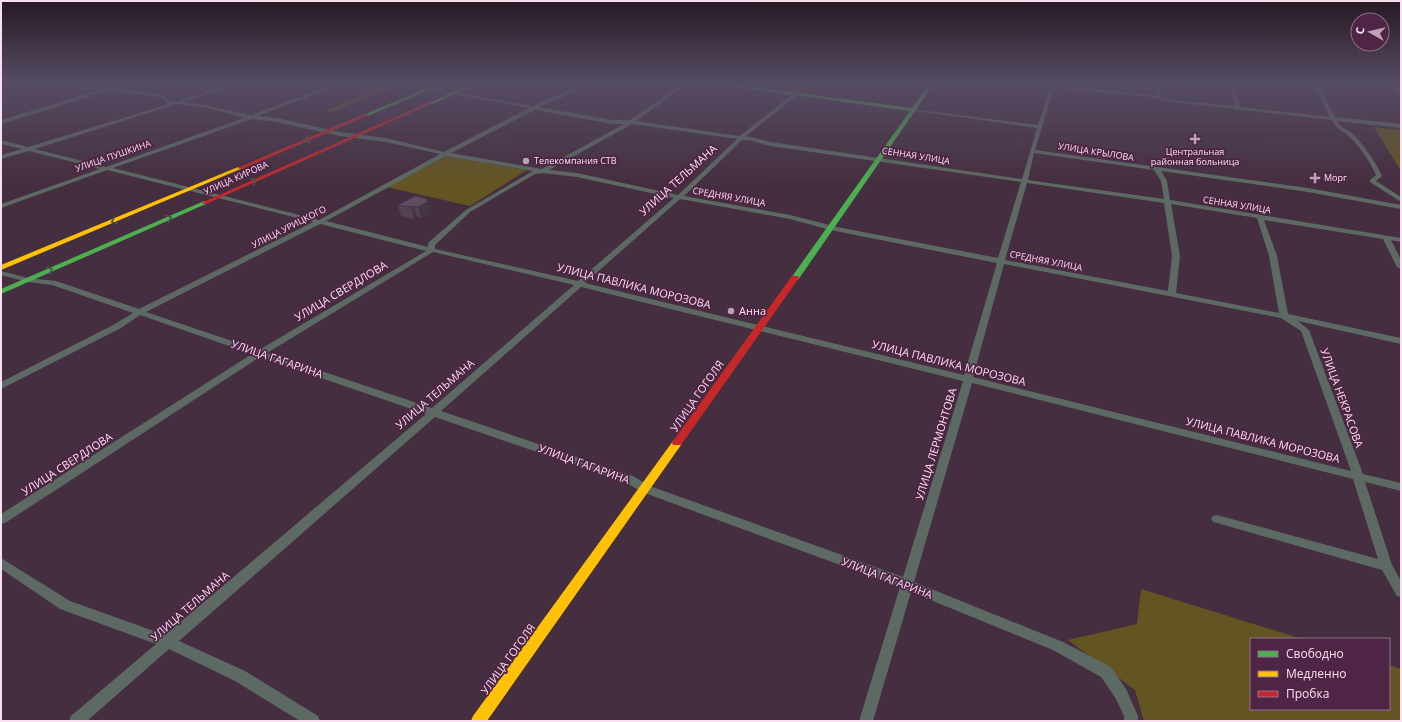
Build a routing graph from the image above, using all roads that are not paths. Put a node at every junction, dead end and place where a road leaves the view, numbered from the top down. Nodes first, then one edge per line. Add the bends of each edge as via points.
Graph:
1 (22, 116) edge
2 (137, 116) edge
3 (246, 116) edge
4 (254, 116) edge
5 (366, 116) edge
6 (402, 116) edge
7 (519, 116) edge
8 (577, 116) edge
9 (640, 116) edge
10 (769, 116) edge
11 (908, 116) edge
12 (955, 116) edge
13 (1043, 116) edge
14 (1305, 116) edge
15 (1332, 116) edge
16 (251, 117) junction
17 (1334, 119) junction
18 (1, 122) edge
19 (631, 122) junction
20 (1401, 126) edge
21 (1039, 127) junction
22 (327, 132) junction
23 (355, 136) junction
24 (742, 138) junction
25 (1, 142) edge
26 (28, 149) junction
27 (1032, 151) junction
28 (446, 154) junction
29 (1, 157) edge
30 (879, 160) junction
31 (103, 168) junction
32 (1157, 170) junction
33 (543, 171) junction
34 (1024, 182) junction
35 (188, 189) junction
36 (219, 196) junction
37 (679, 197) junction
38 (1401, 200) edge
39 (1168, 202) junction
40 (1, 206) edge
41 (1401, 207) edge
42 (1260, 218) junction
43 (321, 221) junction
44 (830, 228) junction
45 (1386, 238) junction
46 (1401, 240) edge
47 (432, 250) junction
48 (1001, 262) junction
49 (1401, 267) edge
50 (1, 268) edge
51 (1, 273) edge
52 (28, 280) junction
53 (579, 284) junction
54 (1, 292) edge
55 (1172, 294) junction
56 (140, 312) junction
57 (1284, 316) junction
58 (759, 330) junction
59 (1401, 341) edge
60 (260, 353) junction
61 (968, 379) junction
62 (1, 386) edge
63 (434, 412) junction
64 (1358, 476) junction
65 (1401, 487) edge
66 (646, 489) junction
67 (1217, 519) dead end
68 (1, 520) edge
69 (1, 563) edge
70 (1386, 566) junction
71 (906, 584) junction
72 (1401, 592) edge
73 (167, 642) junction
74 (1131, 719) edge
75 (76, 721) edge
76 (314, 721) edge
77 (478, 721) edge
78 (866, 721) edge

1 - 18 street
2 - 26 street
3 - 16 street, СРЕДНЯЯ УЛИЦА
4 - 16 street, УЛИЦА ПУШКИНА
5 - 22 street, УЛИЦА КИРОВА
6 - 23 street, УЛИЦА КИРОВА
7 - 28 street, УЛИЦА УРИЦКОГО
8 - 19 street, СЕННАЯ УЛИЦА via 612,122
9 - 19 street, УЛИЦА СВЕРДЛОВА
10 - 24 street, УЛИЦА ТЕЛЬМАНА
11 - 30 street, УЛИЦА ГОГОЛЯ
12 - 21 street
13 - 21 street, УЛИЦА ЛЕРМОНТОВА
14 - 17 street
15 - 17 street
16 - 22 street, СРЕДНЯЯ УЛИЦА via 277,120
16 - 31 street, УЛИЦА ПУШКИНА
17 - 20 street
17 - 38 street via 1338,127 1353,136 1376,169 1379,176 1372,181
19 - 24 street, СЕННАЯ УЛИЦА
19 - 33 street, УЛИЦА СВЕРДЛОВА
21 - 27 street, УЛИЦА ЛЕРМОНТОВА
22 - 23 street, СРЕДНЯЯ УЛИЦА
22 -> 35 street, УЛИЦА КИРОВА
23 - 28 street, СРЕДНЯЯ УЛИЦА via 386,140
36 -> 23 street, УЛИЦА КИРОВА
24 - 30 street, СЕННАЯ УЛИЦА
24 - 37 street, УЛИЦА ТЕЛЬМАНА
25 - 26 street, УЛИЦА ПАВЛИКА МОРОЗОВА
26 - 29 street
26 - 31 street, УЛИЦА ПАВЛИКА МОРОЗОВА
27 - 32 street, УЛИЦА КРЫЛОВА
27 - 34 street, УЛИЦА ЛЕРМОНТОВА
28 - 33 street, СРЕДНЯЯ УЛИЦА
28 - 43 street, УЛИЦА УРИЦКОГО
30 - 34 street, СЕННАЯ УЛИЦА
30 - 44 street, УЛИЦА ГОГОЛЯ
31 - 35 street, УЛИЦА ПАВЛИКА МОРОЗОВА
31 - 40 street, УЛИЦА ПУШКИНА
32 - 39 street via 1164,181
32 - 41 street, УЛИЦА КРЫЛОВА via 1308,190
33 - 37 street, СРЕДНЯЯ УЛИЦА via 577,175
33 - 47 street, УЛИЦА СВЕРДЛОВА via 533,173 468,211 431,245
34 - 39 street, СЕННАЯ УЛИЦА
34 - 48 street, УЛИЦА ЛЕРМОНТОВА
35 - 36 street, УЛИЦА ПАВЛИКА МОРОЗОВА
35 -> 50 street, УЛИЦА КИРОВА
36 - 43 street, УЛИЦА ПАВЛИКА МОРОЗОВА
52 -> 36 street, УЛИЦА КИРОВА
37 - 44 street, СРЕДНЯЯ УЛИЦА via 790,217
37 - 53 street, УЛИЦА ТЕЛЬМАНА
39 - 42 street, СЕННАЯ УЛИЦА
39 - 55 street via 1176,256
42 - 45 street, СЕННАЯ УЛИЦА
42 - 57 street via 1273,256
43 - 47 street, УЛИЦА ПАВЛИКА МОРОЗОВА
43 - 56 street, УЛИЦА УРИЦКОГО
44 - 48 street, СРЕДНЯЯ УЛИЦА
44 - 58 street, УЛИЦА ГОГОЛЯ
45 - 46 street, СЕННАЯ УЛИЦА
45 - 49 street
47 - 53 street, УЛИЦА ПАВЛИКА МОРОЗОВА
47 - 60 street, УЛИЦА СВЕРДЛОВА
48 - 55 street, СРЕДНЯЯ УЛИЦА
48 - 61 street, УЛИЦА ЛЕРМОНТОВА
51 - 52 street, УЛИЦА ГАГАРИНА
52 - 54 street, УЛИЦА КИРОВА
52 - 56 street, УЛИЦА ГАГАРИНА via 53,283
53 - 58 street, УЛИЦА ПАВЛИКА МОРОЗОВА
53 - 63 street, УЛИЦА ТЕЛЬМАНА
55 - 57 street, СРЕДНЯЯ УЛИЦА
56 - 60 street, УЛИЦА ГАГАРИНА
56 - 62 street, УЛИЦА УРИЦКОГО via 118,326
57 - 59 street, СРЕДНЯЯ УЛИЦА
57 - 64 street, УЛИЦА НЕКРАСОВА via 1304,330
58 - 61 street, УЛИЦА ПАВЛИКА МОРОЗОВА
58 - 66 street, УЛИЦА ГОГОЛЯ
60 - 63 street, УЛИЦА ГАГАРИНА
60 - 68 street, УЛИЦА СВЕРДЛОВА
61 - 64 street, УЛИЦА ПАВЛИКА МОРОЗОВА
61 - 71 street, УЛИЦА ЛЕРМОНТОВА
63 - 66 street, УЛИЦА ГАГАРИНА via 629,479
63 - 73 street, УЛИЦА ТЕЛЬМАНА
64 - 65 street, УЛИЦА ПАВЛИКА МОРОЗОВА
64 - 70 street, УЛИЦА НЕКРАСОВА
66 - 71 street, УЛИЦА ГАГАРИНА
66 - 77 street, УЛИЦА ГОГОЛЯ
67 - 70 street
69 - 73 street via 64,605
70 - 72 street, УЛИЦА НЕКРАСОВА
71 - 74 street, УЛИЦА ГАГАРИНА via 1058,646 1106,672 1121,694
71 - 78 street, УЛИЦА ЛЕРМОНТОВА
73 - 75 street, УЛИЦА ТЕЛЬМАНА
73 - 76 street via 240,676

